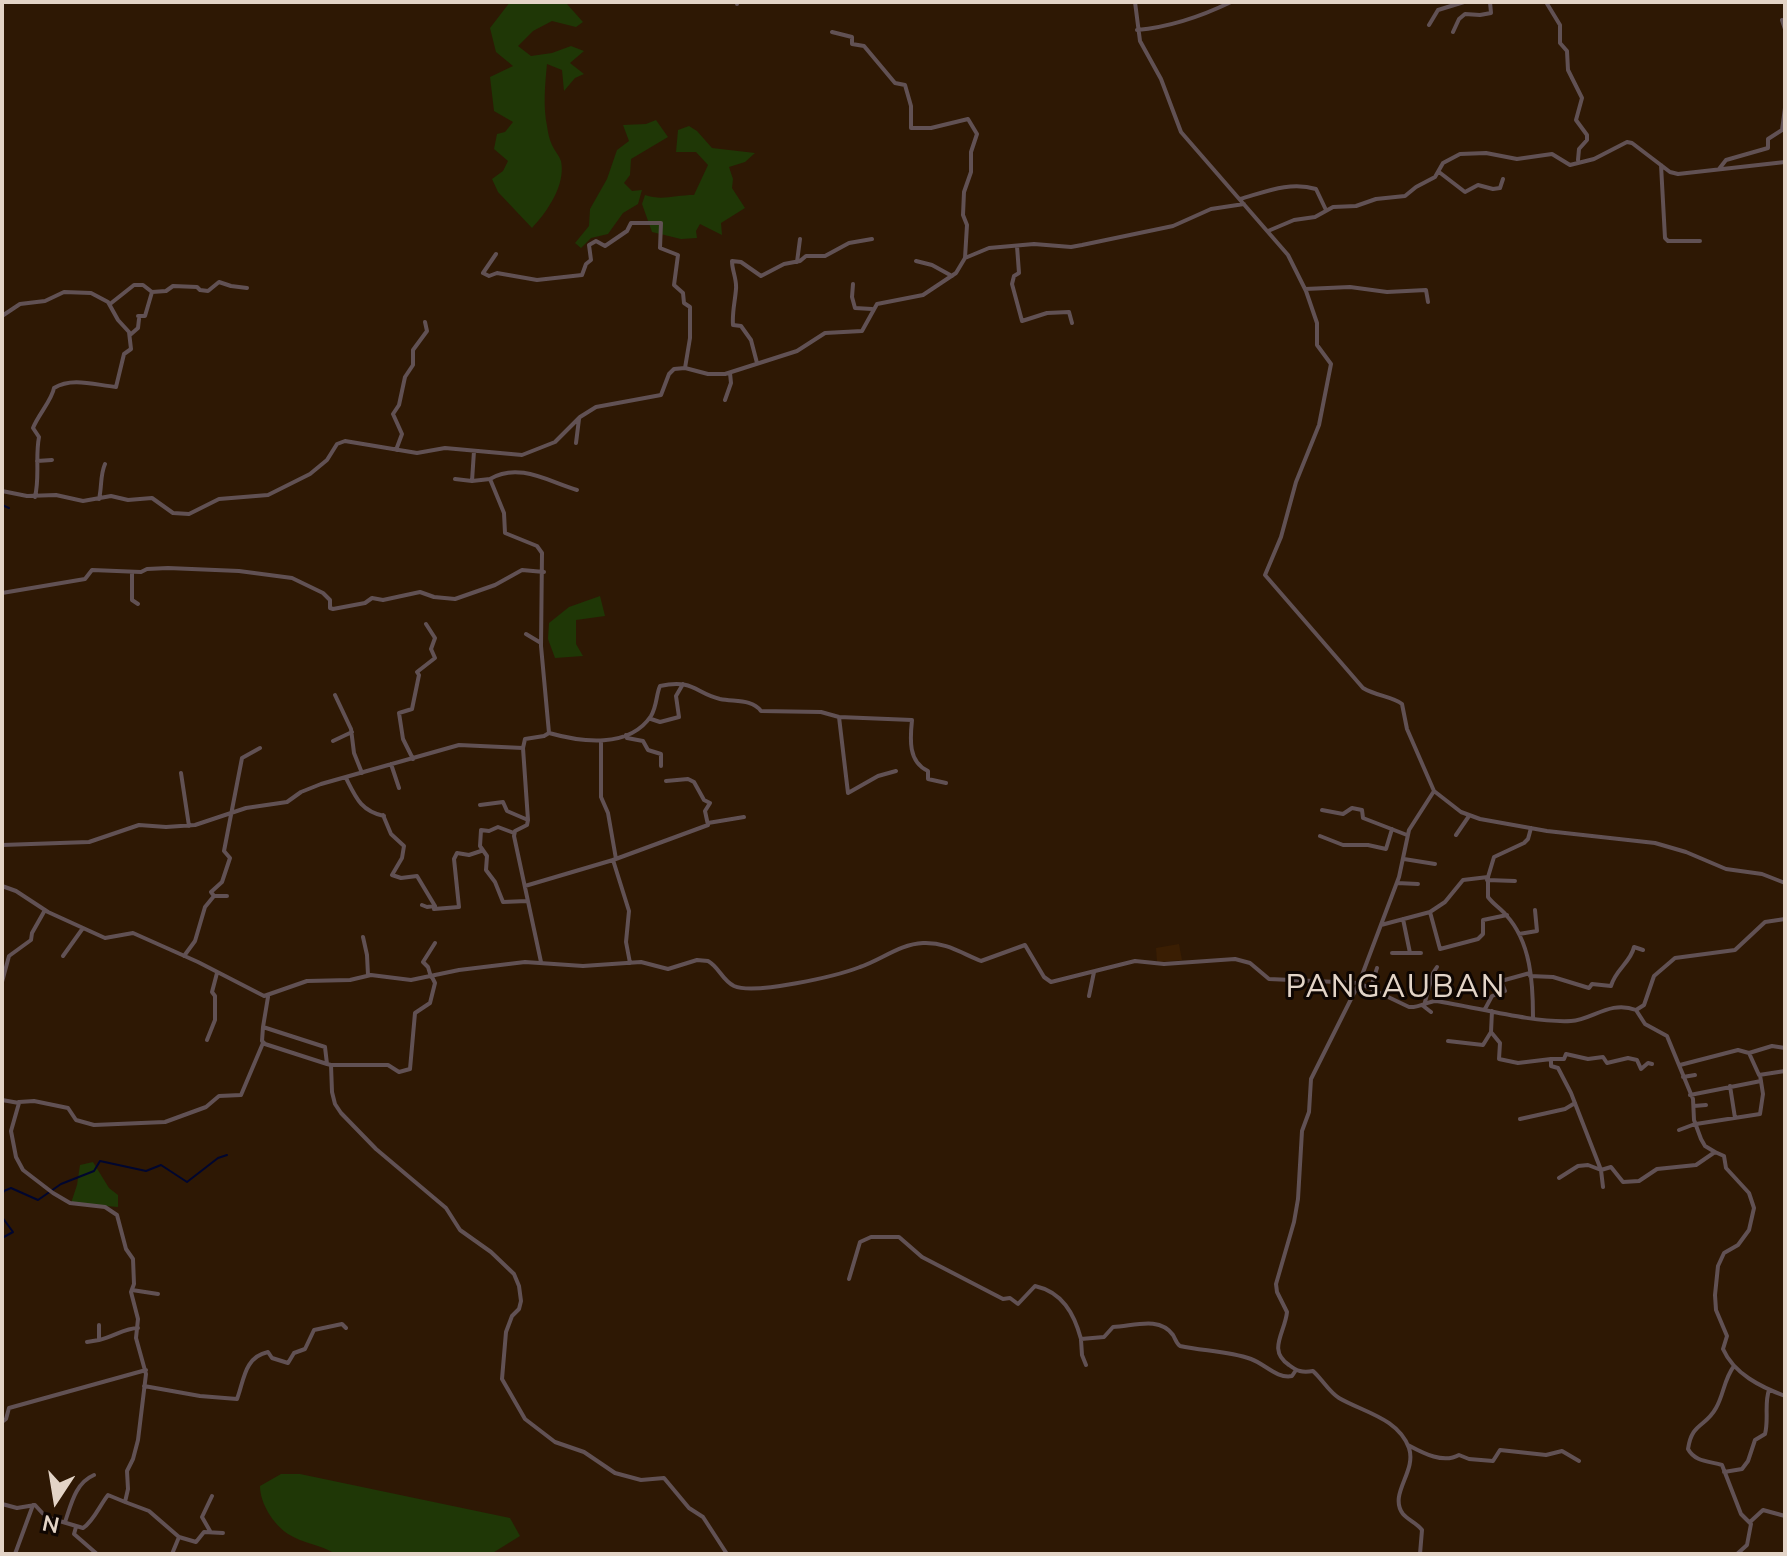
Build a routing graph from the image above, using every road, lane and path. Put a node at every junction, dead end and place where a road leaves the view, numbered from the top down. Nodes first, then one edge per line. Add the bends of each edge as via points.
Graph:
1 (1135, 2) edge
2 (1231, 2) edge
3 (1464, 2) edge
4 (1490, 2) edge
5 (1546, 2) edge
6 (1465, 14) junction
7 (1782, 20) dead end
8 (1429, 25) dead end
9 (1785, 29) edge
10 (1137, 30) junction
11 (832, 32) dead end
12 (1453, 32) dead end
13 (1785, 108) edge
14 (1578, 161) junction
15 (1785, 162) edge
16 (1661, 165) junction
17 (1719, 169) junction
18 (1439, 172) junction
19 (1503, 179) dead end
20 (1240, 199) junction
21 (1244, 204) junction
22 (1326, 210) junction
23 (1268, 231) junction
24 (800, 239) dead end
25 (872, 239) dead end
26 (1700, 241) dead end
27 (1017, 246) junction
28 (496, 254) dead end
29 (965, 258) junction
30 (916, 261) dead end
31 (797, 262) junction
32 (952, 276) junction
33 (853, 284) dead end
34 (247, 288) dead end
35 (1305, 289) junction
36 (152, 292) junction
37 (1428, 302) dead end
38 (109, 304) junction
39 (872, 309) junction
40 (2, 316) edge
41 (425, 322) dead end
42 (1072, 323) dead end
43 (130, 335) junction
44 (757, 363) junction
45 (685, 368) junction
46 (730, 373) junction
47 (725, 400) dead end
48 (580, 417) junction
49 (576, 443) dead end
50 (396, 450) junction
51 (474, 451) junction
52 (52, 460) dead end
53 (37, 461) junction
54 (105, 464) dead end
55 (455, 479) dead end
56 (490, 479) junction
57 (472, 481) junction
58 (577, 490) dead end
59 (2, 491) edge
60 (35, 497) junction
61 (99, 499) junction
62 (132, 572) junction
63 (544, 572) junction
64 (2, 593) edge
65 (138, 604) dead end
66 (426, 624) dead end
67 (526, 634) dead end
68 (541, 643) junction
69 (683, 684) junction
70 (335, 695) dead end
71 (839, 717) junction
72 (650, 718) junction
73 (352, 732) junction
74 (549, 733) junction
75 (626, 735) junction
76 (333, 741) dead end
77 (601, 742) junction
78 (260, 748) dead end
79 (523, 748) junction
80 (413, 759) junction
81 (391, 764) junction
82 (661, 766) dead end
83 (896, 771) dead end
84 (181, 773) dead end
85 (362, 773) junction
86 (346, 778) junction
87 (666, 781) dead end
88 (946, 783) dead end
89 (399, 788) dead end
90 (1434, 791) junction
91 (480, 805) dead end
92 (1322, 810) dead end
93 (229, 815) junction
94 (1469, 816) junction
95 (744, 817) dead end
96 (528, 820) junction
97 (708, 823) junction
98 (189, 826) junction
99 (1531, 828) junction
100 (1392, 829) junction
101 (514, 833) junction
102 (1407, 835) junction
103 (1456, 835) dead end
104 (1320, 836) dead end
105 (2, 845) edge
106 (481, 851) junction
107 (1404, 859) junction
108 (615, 860) junction
109 (1435, 864) dead end
110 (1488, 879) junction
111 (1515, 881) dead end
112 (1397, 883) junction
113 (1785, 883) edge
114 (1418, 884) dead end
115 (2, 886) edge
116 (525, 886) junction
117 (214, 896) junction
118 (227, 896) dead end
119 (528, 901) junction
120 (45, 910) junction
121 (1535, 910) dead end
122 (1430, 912) junction
123 (1507, 915) junction
124 (1403, 919) junction
125 (1785, 919) edge
126 (1381, 925) junction
127 (83, 928) junction
128 (1519, 934) junction
129 (363, 937) dead end
130 (435, 943) dead end
131 (1643, 950) dead end
132 (1392, 953) dead end
133 (1410, 953) junction
134 (1421, 953) dead end
135 (63, 956) dead end
136 (184, 956) junction
137 (541, 962) junction
138 (630, 963) junction
139 (1437, 967) dead end
140 (1377, 968) dead end
141 (1094, 972) junction
142 (217, 973) junction
143 (1530, 974) junction
144 (368, 975) junction
145 (432, 978) junction
146 (2, 982) edge
147 (1359, 983) junction
148 (1371, 987) junction
149 (1089, 996) dead end
150 (268, 997) junction
151 (1424, 1004) junction
152 (1485, 1009) junction
153 (1636, 1010) junction
154 (1492, 1011) junction
155 (1431, 1012) dead end
156 (1533, 1017) junction
157 (263, 1027) junction
158 (1491, 1032) junction
159 (207, 1040) dead end
160 (1448, 1041) dead end
161 (263, 1043) junction
162 (1785, 1048) edge
163 (1749, 1053) junction
164 (1551, 1059) junction
165 (1652, 1064) dead end
166 (329, 1065) junction
167 (1680, 1065) junction
168 (1785, 1071) edge
169 (1695, 1075) dead end
170 (1683, 1077) junction
171 (1761, 1078) junction
172 (1730, 1086) junction
173 (1690, 1095) junction
174 (2, 1100) edge
175 (19, 1102) junction
176 (1575, 1103) junction
177 (1706, 1105) dead end
178 (1694, 1106) junction
179 (1735, 1118) junction
180 (1520, 1119) dead end
181 (1696, 1124) junction
182 (1679, 1130) dead end
183 (1715, 1152) junction
184 (1668, 1160) dead end
185 (1670, 1167) junction
186 (1601, 1170) junction
187 (1559, 1178) dead end
188 (1603, 1187) dead end
189 (849, 1279) dead end
190 (132, 1290) junction
191 (158, 1294) dead end
192 (99, 1325) dead end
193 (138, 1328) junction
194 (346, 1328) dead end
195 (1081, 1339) junction
196 (99, 1340) junction
197 (87, 1342) dead end
198 (1086, 1365) dead end
199 (1734, 1366) junction
200 (146, 1370) junction
201 (1296, 1370) junction
202 (144, 1386) junction
203 (1769, 1390) junction
204 (1785, 1396) edge
205 (2, 1422) edge
206 (1408, 1445) junction
207 (1579, 1461) dead end
208 (1724, 1472) junction
209 (94, 1475) dead end
210 (212, 1496) dead end
211 (125, 1502) junction
212 (2, 1504) edge
213 (33, 1505) junction
214 (1785, 1516) edge
215 (65, 1522) junction
216 (1750, 1522) junction
217 (76, 1527) junction
218 (210, 1531) junction
219 (223, 1533) dead end
220 (179, 1537) junction
221 (15, 1554) edge
222 (97, 1554) edge
223 (172, 1554) edge
224 (727, 1554) edge
225 (1420, 1554) edge
226 (1737, 1554) edge

1 - 10 street
2 - 10 street via 1194,19
3 - 6 street
3 - 8 street via 1438,10
4 - 6 street via 1491,13
5 - 14 street via 1560,25 1568,70 1582,98 1576,120 1587,140
6 - 12 street
7 - 9 street
10 - 20 street via 1181,132
11 - 29 street via 852,37 852,43 864,46 895,83 905,85 911,128 968,119 975,127 964,192
13 - 17 street via 1782,130 1768,139 1768,148 1726,160
14 - 16 street via 1627,142
14 - 18 street via 1570,165 1552,154 1517,159 1464,153 1443,163
15 - 17 street
16 - 17 street via 1678,174
16 - 26 street via 1665,238
18 - 19 street via 1465,192 1478,185 1500,188
18 - 22 street via 1401,198
20 - 21 street
20 - 22 street via 1301,185 1316,188
21 - 23 street
21 - 27 street via 1082,245
22 - 23 street
23 - 35 street
24 - 31 street
25 - 31 street
27 - 29 street via 989,248
27 - 42 street via 1019,273 1012,284 1022,321 1069,312
28 - 45 street via 483,273 489,276 538,280 582,275 591,260 589,245 596,241 605,246 631,223 661,223 660,248 678,255 674,285 690,307
29 - 32 street
30 - 32 street
31 - 44 street via 761,276 732,261 733,325 751,340
32 - 39 street via 923,295
33 - 39 street via 855,308
34 - 36 street via 219,282 208,291 173,286
35 - 37 street via 1426,290
35 - 90 street via 1319,329 1317,345 1329,359 1330,370 1319,425 1266,577 1350,676 1403,707
36 - 38 street via 134,285
36 - 43 street via 145,316
38 - 40 street via 91,293 64,292 20,304
38 - 43 street
39 - 44 street via 862,331 825,333 797,351
41 - 50 street via 427,331 413,350 413,365 393,414 402,434
43 - 53 street via 132,348 124,354 116,387 77,382 54,388 33,427 39,437
44 - 46 street
45 - 46 street
45 - 48 street via 669,374 659,396 596,407
46 - 47 street
48 - 49 street
48 - 51 street via 555,442 531,453
50 - 51 street
50 - 61 street via 345,441 313,472 280,490 219,499 189,514 173,513 152,498
51 - 57 street
52 - 53 street
53 - 60 street
54 - 61 street
55 - 57 street
56 - 57 street
56 - 58 street via 504,471 527,473
56 - 63 street via 504,513 505,533 537,546
59 - 60 street
60 - 61 street
62 - 63 street via 168,568 292,578 323,593 333,609 420,592 455,599 522,570
62 - 64 street via 92,570 85,579
62 - 65 street via 132,600
63 - 68 street
66 - 80 street via 435,638 435,658 417,672 412,709 399,713
67 - 68 street
68 - 74 street
69 - 71 street via 716,698 754,704 761,711
69 - 72 street via 658,688
69 - 72 street via 676,696 679,717 660,722
70 - 73 street
71 - 83 street via 848,793
71 - 88 street via 912,720 913,759 928,771 928,779
72 - 75 street
73 - 76 street
73 - 85 street
74 - 77 street
74 - 79 street via 525,739
75 - 77 street
75 - 82 street via 661,754
77 - 108 street via 601,797
78 - 93 street via 242,758
79 - 80 street via 459,745
79 - 96 street
80 - 81 street
81 - 85 street
81 - 89 street
84 - 98 street
85 - 86 street
86 - 93 street via 303,791 287,802
86 - 106 street via 360,806 385,816 391,834 404,846 392,875 416,875 435,906 424,906 428,910 459,907 454,859 457,853
87 - 97 street via 694,782 710,803 705,811
90 - 94 street
90 - 102 street
91 - 96 street via 503,802 507,811
92 - 100 street via 1362,810 1363,818
93 - 98 street
93 - 117 street via 224,851 230,858 222,882 211,892
94 - 99 street
94 - 103 street
95 - 97 street
96 - 101 street
97 - 108 street
98 - 105 street via 139,825 89,842
99 - 110 street via 1524,843 1494,857
99 - 113 street via 1655,843
100 - 102 street
100 - 104 street via 1386,849 1343,845
101 - 106 street via 498,827 481,830
101 - 116 street
102 - 107 street
106 - 119 street via 503,902
107 - 109 street
107 - 112 street
108 - 116 street
108 - 138 street via 629,911
110 - 111 street
110 - 122 street via 1463,880
110 - 123 street via 1488,897
112 - 114 street
112 - 126 street
115 - 120 street
116 - 119 street
117 - 118 street
117 - 136 street
119 - 137 street
120 - 127 street
120 - 146 street via 31,940 7,959
121 - 128 street via 1537,931
122 - 123 street via 1439,949 1478,939 1483,920
122 - 124 street
123 - 128 street
124 - 126 street
124 - 133 street
125 - 153 street via 1765,922 1735,950 1675,958 1654,976 1644,1005
126 - 147 street
127 - 135 street
127 - 136 street via 110,938 133,933
128 - 143 street
129 - 144 street
130 - 145 street via 423,962
131 - 143 street via 1634,947 1611,986 1589,988
132 - 133 street
133 - 134 street
136 - 142 street
137 - 138 street
137 - 145 street
138 - 141 street via 668,969 708,961 733,985 760,989 814,980 911,945 934,943 979,961 1025,945 1051,982
139 - 151 street
140 - 148 street
141 - 147 street via 1135,961 1235,959 1250,963 1269,979
141 - 149 street
142 - 150 street
142 - 159 street via 212,992 215,1020
143 - 152 street via 1500,981 1505,991 1492,996
143 - 156 street
144 - 145 street
144 - 150 street via 307,981
145 - 166 street via 430,1003 415,1013 410,1069
147 - 148 street
147 - 201 street via 1311,1079 1298,1199 1276,1284 1287,1312 1277,1351
148 - 151 street via 1409,1007
150 - 157 street
151 - 152 street
151 - 155 street
152 - 154 street
153 - 156 street via 1625,1007 1572,1021
153 - 167 street via 1645,1024 1667,1036
154 - 156 street
154 - 158 street
157 - 161 street
157 - 166 street via 324,1046
158 - 160 street via 1483,1045
158 - 164 street via 1500,1043 1500,1059
161 - 166 street
161 - 175 street via 241,1095 219,1096 206,1107 165,1122 94,1125 76,1120 68,1108
162 - 163 street
163 - 167 street via 1738,1050
163 - 171 street
164 - 165 street via 1568,1054 1603,1057 1607,1063 1628,1058 1637,1060 1641,1069
164 - 176 street
166 - 224 street via 341,1113 446,1208 460,1230 514,1274 521,1301 506,1332 502,1379 525,1419 555,1442 584,1452 623,1476 664,1478 703,1517
167 - 170 street
168 - 171 street
169 - 170 street
170 - 173 street
171 - 172 street
171 - 179 street via 1760,1114
172 - 173 street
172 - 179 street
173 - 178 street
174 - 175 street
175 - 190 street via 11,1131 21,1167 70,1203 105,1207 116,1214 133,1259
176 - 180 street
176 - 186 street
177 - 178 street
178 - 181 street
179 - 181 street
181 - 182 street
181 - 183 street via 1705,1146
183 - 185 street via 1696,1165
183 - 199 street via 1724,1156 1726,1168 1749,1193 1754,1208 1743,1240 1721,1259 1717,1280 1716,1310 1727,1336 1723,1349
184 - 185 street
185 - 186 street via 1630,1183 1611,1167
186 - 187 street via 1578,1166
186 - 188 street
189 - 195 street via 860,1242 899,1237 922,1257 1003,1299 1018,1304 1034,1286 1049,1289 1074,1315
190 - 191 street
190 - 193 street
192 - 196 street
193 - 196 street
193 - 200 street
194 - 202 street via 342,1324 314,1330 305,1349 288,1363 262,1353 245,1368 237,1399
195 - 198 street
195 - 201 street via 1146,1322 1171,1332 1180,1346 1254,1360 1283,1377
196 - 197 street
199 - 203 street
199 - 208 street via 1719,1404 1693,1429 1688,1449 1702,1461 1722,1465
200 - 202 street
200 - 205 street via 9,1408
201 - 206 street via 1313,1371 1336,1397 1382,1418
202 - 211 street
203 - 204 street
203 - 208 street via 1765,1434 1755,1440 1742,1469
206 - 207 street via 1450,1459 1459,1455 1493,1461 1500,1450 1546,1455 1562,1451
206 - 225 street via 1411,1464 1400,1505 1422,1530
208 - 216 street via 1741,1514
209 - 215 street via 73,1497
210 - 218 street via 202,1517
211 - 217 street via 108,1495 91,1522
211 - 220 street via 149,1511
212 - 213 street
213 - 215 street via 46,1517
213 - 221 street
214 - 216 street via 1763,1510
215 - 217 street
216 - 226 street via 1749,1543
217 - 222 street via 74,1534
218 - 219 street
218 - 220 street via 196,1542
220 - 223 street

